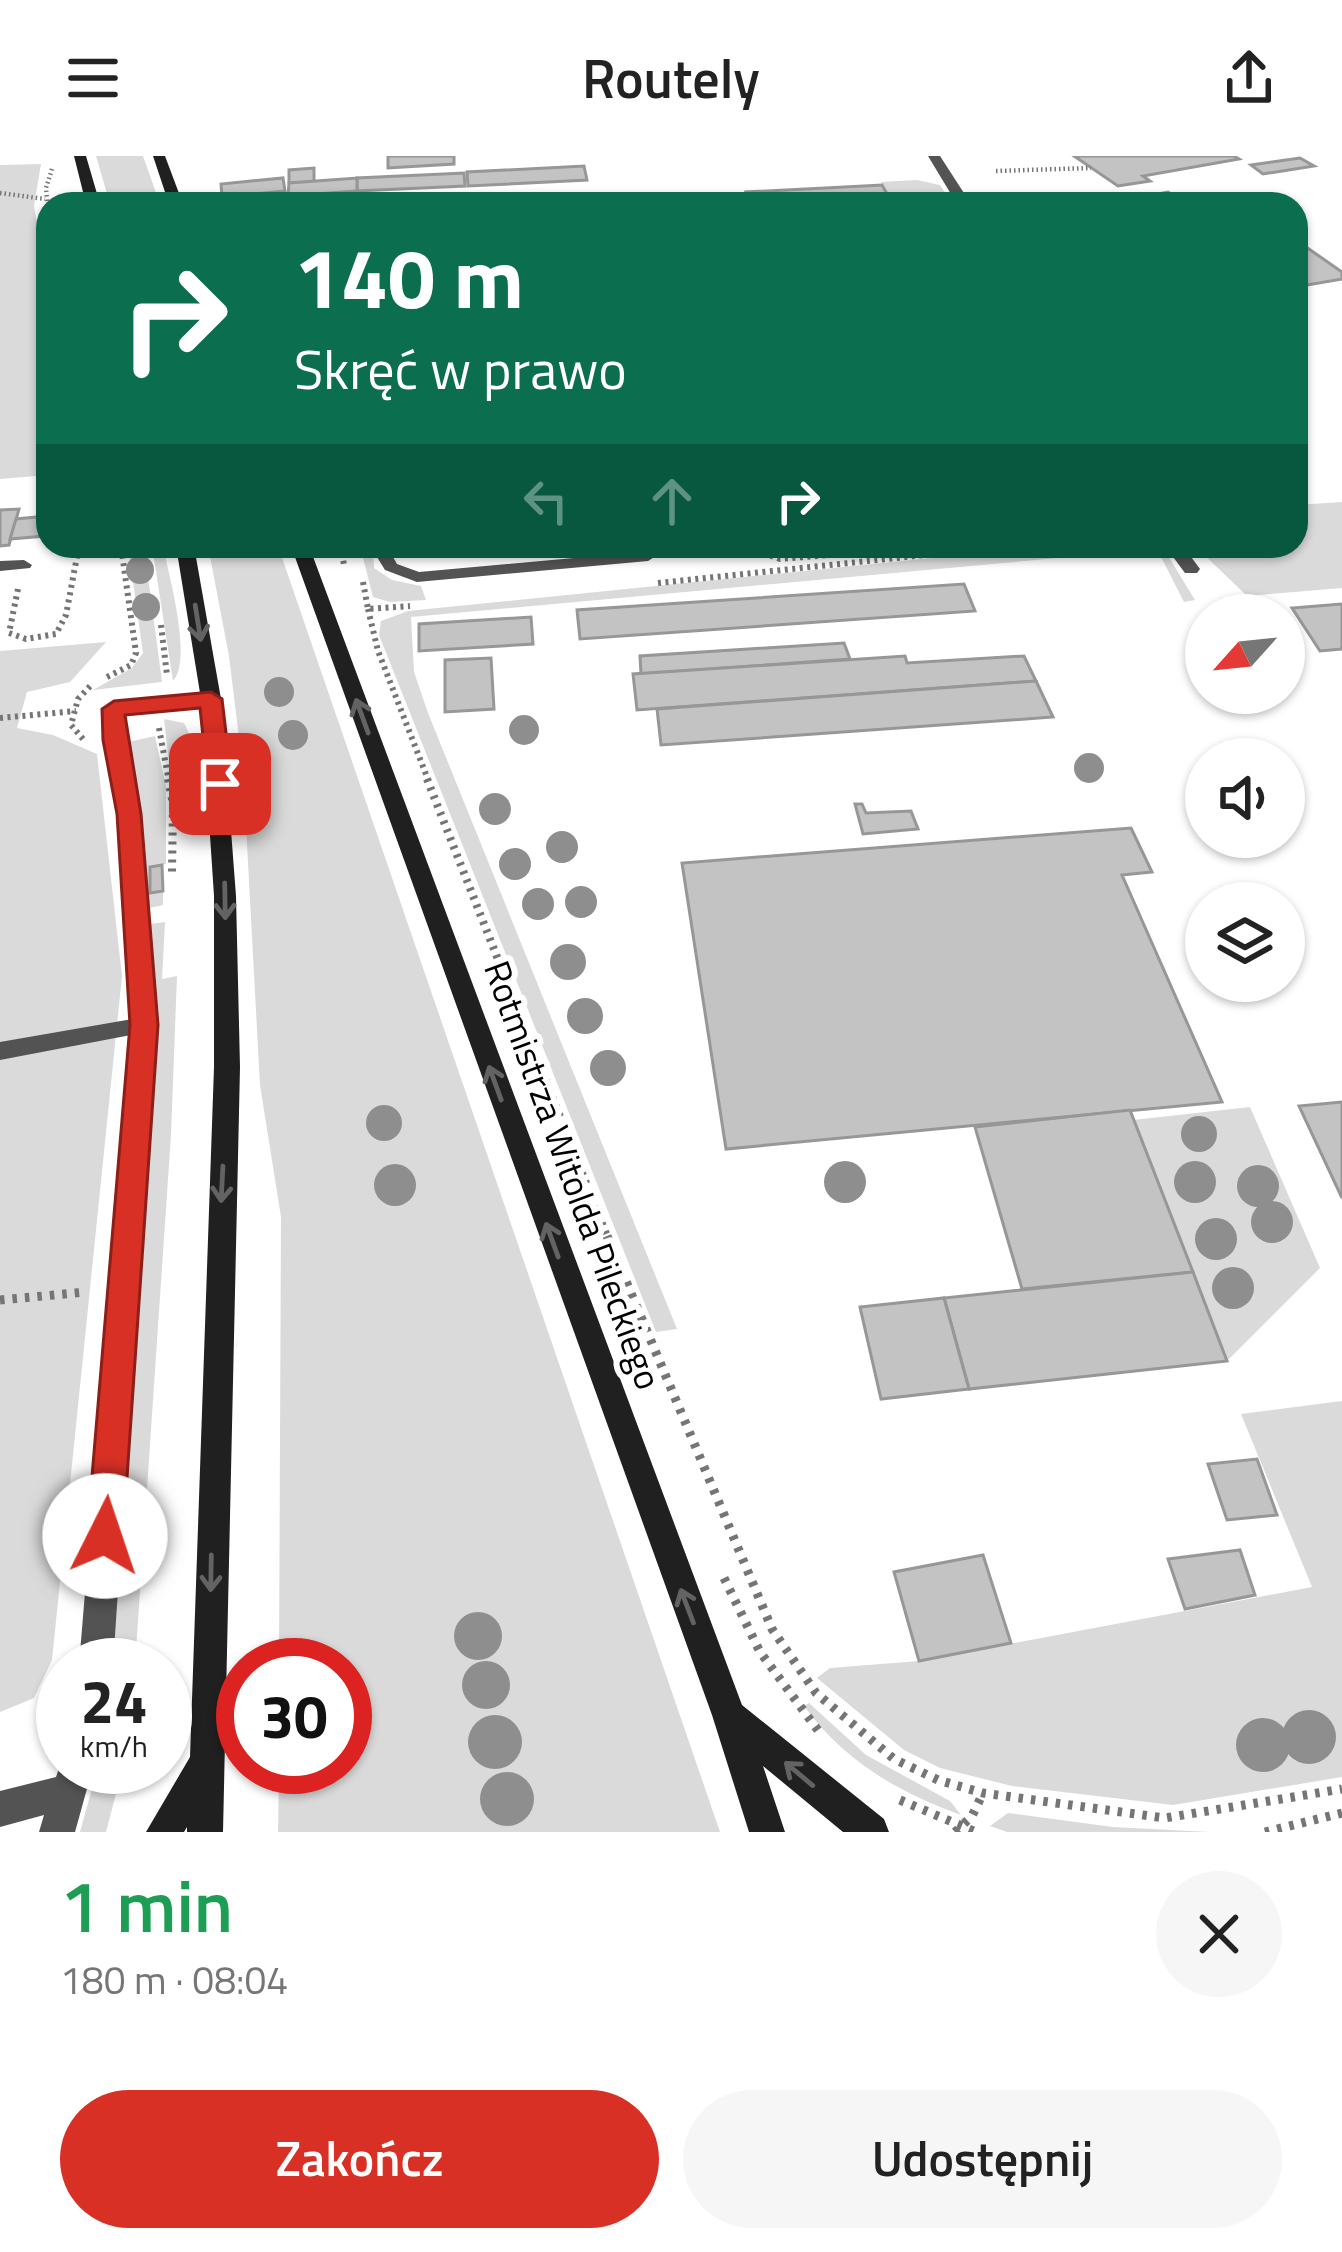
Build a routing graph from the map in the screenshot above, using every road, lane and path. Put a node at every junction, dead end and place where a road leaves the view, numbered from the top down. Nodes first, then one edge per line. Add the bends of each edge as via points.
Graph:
1 (80, 156) edge
2 (159, 156) edge
3 (934, 156) edge
4 (55, 162) dead end
5 (1091, 168) dead end
6 (997, 171) dead end
7 (47, 192) edge
8 (90, 192) edge
9 (172, 192) edge
10 (956, 192) edge
11 (0, 193) edge
12 (36, 198) edge
13 (77, 558) edge
14 (122, 558) edge
15 (187, 558) edge
16 (304, 558) edge
17 (343, 558) edge
18 (386, 558) edge
19 (626, 558) edge
20 (1183, 558) edge
21 (24, 565) joint
22 (0, 566) edge
23 (1191, 569) dead end
24 (347, 585) dead end
25 (368, 609) dead end
26 (159, 614) dead end
27 (365, 653) dead end
28 (158, 686) dead end
29 (211, 699) junction
30 (114, 709) junction
31 (74, 712) junction
32 (0, 718) edge
33 (390, 719) dead end
34 (160, 730) dead end
35 (114, 740) junction
36 (416, 786) dead end
37 (433, 830) dead end
38 (173, 886) dead end
39 (144, 1025) junction
40 (0, 1051) edge
41 (124, 1291) junction
42 (0, 1300) edge
43 (718, 1564) dead end
44 (98, 1638) edge
45 (728, 1715) junction
46 (825, 1738) dead end
47 (207, 1762) junction
48 (1342, 1789) edge
49 (884, 1790) dead end
50 (983, 1793) junction
51 (36, 1794) edge
52 (68, 1794) edge
53 (0, 1809) edge
54 (1342, 1814) edge
55 (956, 1829) edge
56 (57, 1832) edge
57 (164, 1832) edge
58 (205, 1832) edge
59 (767, 1832) edge
60 (871, 1832) edge
61 (976, 1832) edge
62 (1264, 1832) edge

1 - 8 main road
2 - 9 main road
3 - 10 street
4 - 7 path
5 - 6 path
11 - 12 path
13 - 21 path via 56,634 26,639 9,633
14 - 31 path via 135,659 90,685
15 -> 29 main road
45 -> 16 main road, Rotmistrza Witolda Pileckiego
17 - 24 path
18 - 19 lane via 417,577
20 - 23 street
21 - 22 lane
25 - 50 path via 567,1139 772,1629 816,1694 894,1759
26 - 28 path via 167,677
27 - 33 path
29 - 30 lane
29 -> 47 main road via 227,1066
30 - 31 path
30 - 35 street
31 - 32 path
31 - 35 path via 71,725 81,738
34 - 38 path
35 - 39 street via 129,814
36 - 37 path
39 - 40 lane
39 - 41 street
41 - 42 path
41 - 44 street
43 - 46 path via 760,1652
45 - 59 main road, Rotmistrza Witolda Pileckiego
60 -> 45 main road
47 - 57 main road
47 - 58 main road
48 - 50 path via 1166,1818
49 - 55 path
50 - 55 path
51 - 53 street
52 - 56 street
54 - 62 path
55 - 61 path

